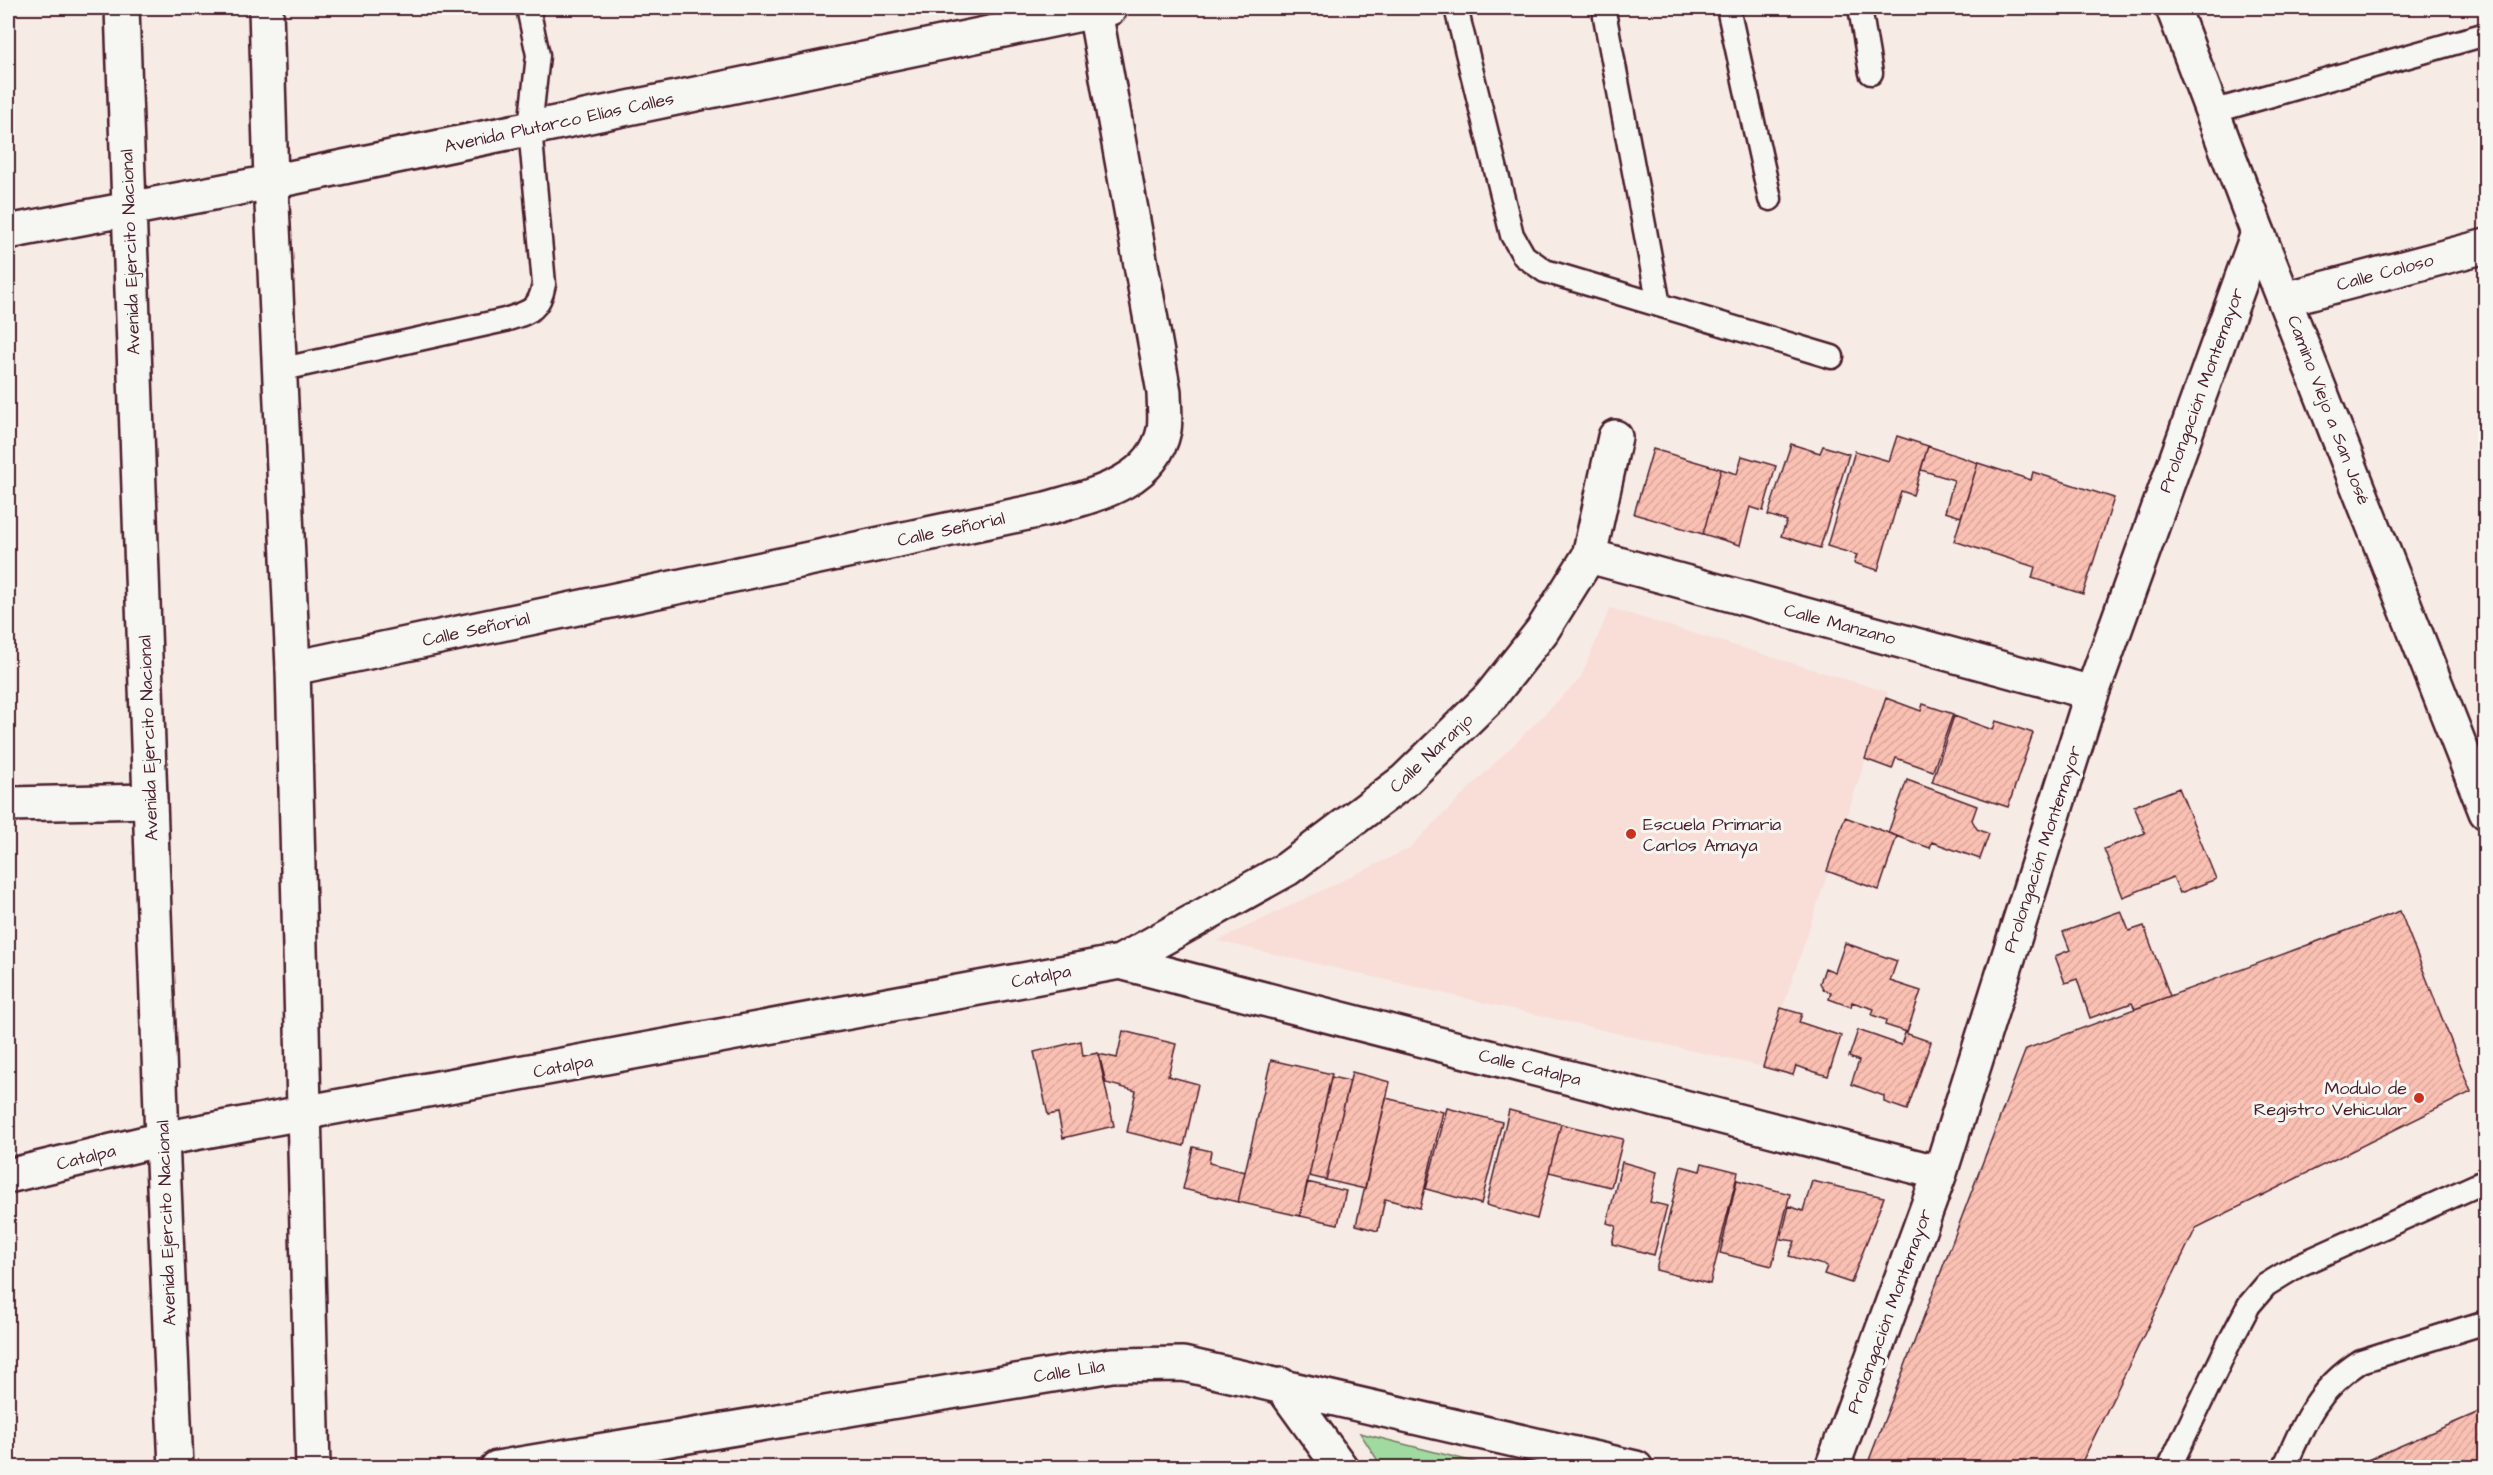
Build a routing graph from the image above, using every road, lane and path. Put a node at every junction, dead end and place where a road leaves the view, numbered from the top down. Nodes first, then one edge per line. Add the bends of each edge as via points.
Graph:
1 (122, 8) edge
2 (266, 8) edge
3 (528, 8) edge
4 (1456, 8) edge
5 (1728, 8) edge
6 (1860, 8) edge
7 (2173, 8) edge
8 (1102, 9) edge
9 (1605, 17) dead end
10 (2486, 34) edge
11 (1871, 73) dead end
12 (2212, 112) junction
13 (530, 128) junction
14 (270, 182) junction
15 (1770, 199) dead end
16 (128, 210) junction
17 (8, 232) edge
18 (2258, 233) junction
19 (2486, 246) edge
20 (2285, 298) junction
21 (1659, 305) junction
22 (1832, 357) dead end
23 (279, 370) junction
24 (1614, 437) dead end
25 (1588, 556) junction
26 (293, 668) junction
27 (2092, 693) junction
28 (150, 801) junction
29 (8, 804) edge
30 (2486, 812) edge
31 (1120, 962) junction
32 (305, 1114) junction
33 (162, 1139) junction
34 (1940, 1173) junction
35 (8, 1176) edge
36 (2486, 1181) edge
37 (2486, 1322) edge
38 (1281, 1385) junction
39 (648, 1455) edge
40 (176, 1467) edge
41 (313, 1467) edge
42 (497, 1467) edge
43 (1341, 1467) edge
44 (1636, 1467) edge
45 (1832, 1467) edge
46 (2169, 1467) edge
47 (2284, 1467) edge

1 - 16 street, Avenida Ejercito Nacional
2 - 14 street
3 - 13 lane via 538,55
4 - 21 lane via 1512,235 1524,256 1545,271
5 - 15 lane
6 - 11 lane
7 - 12 street, Camino Viejo a San José
8 - 13 street, Avenida Plutarco Elías Calles
8 - 26 street, Calle Señorial via 1164,392 1164,430 1155,453 1137,474 1101,494 1046,508
9 - 21 lane
10 - 12 lane
12 - 18 street, Camino Viejo a San José
13 - 14 street, Avenida Plutarco Elías Calles
13 - 23 lane via 544,284 541,300 530,311 506,320
14 - 16 street, Avenida Plutarco Elías Calles
14 - 23 street
16 - 17 street, Avenida Plutarco Elías Calles
16 - 28 street, Avenida Ejercito Nacional
18 - 20 street, Camino Viejo a San José
18 - 27 street, Prolongación Montemayor
19 - 20 street, Calle Coloso
20 - 30 street, Camino Viejo a San José
21 - 22 lane
23 - 26 street
24 - 25 street, Calle Naranjo
25 - 27 street, Calle Manzano
25 - 31 street, Calle Naranjo via 1542,631 1490,698 1404,781 1287,869
26 - 32 street
27 - 34 street, Prolongación Montemayor
28 - 29 street
28 - 33 street, Avenida Ejercito Nacional
31 - 32 street, Catalpa
31 - 34 street, Calle Catalpa
32 - 33 street, Catalpa
32 - 41 street
33 - 35 street, Catalpa
33 - 40 street, Avenida Ejercito Nacional
34 - 45 street, Prolongación Montemayor
36 - 46 lane via 2297,1266 2266,1285 2249,1305
37 - 47 lane via 2361,1360 2343,1372 2315,1403
38 - 39 street, Calle Lila via 1183,1364 1112,1365
38 - 43 street
38 - 44 street, Calle Lila
39 - 42 street, Calle Lila

